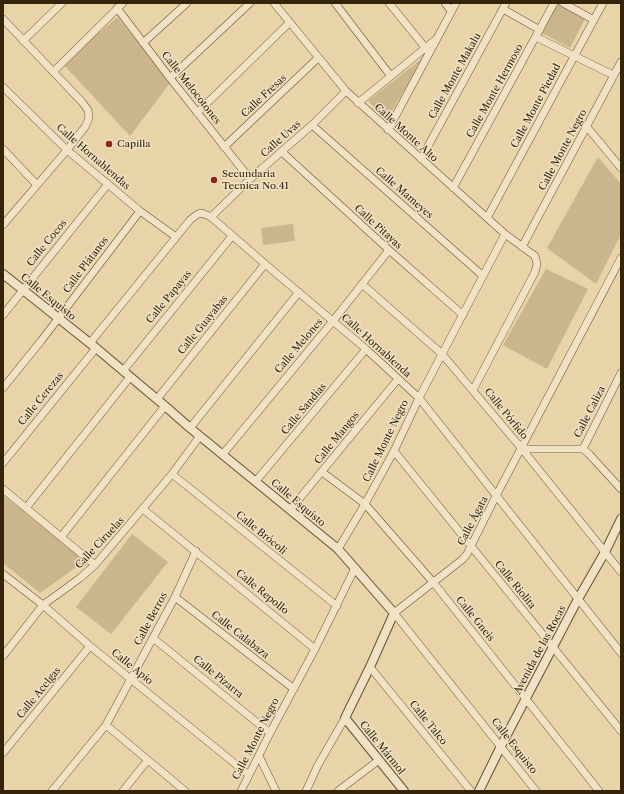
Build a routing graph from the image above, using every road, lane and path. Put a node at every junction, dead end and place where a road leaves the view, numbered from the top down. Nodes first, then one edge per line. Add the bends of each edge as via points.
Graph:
1 (62, 3) edge
2 (187, 3) edge
3 (250, 3) edge
4 (274, 3) edge
5 (335, 3) edge
6 (389, 3) edge
7 (444, 3) edge
8 (456, 3) edge
9 (554, 3) edge
10 (563, 3) edge
11 (603, 3) edge
12 (120, 6) edge
13 (505, 6) edge
14 (451, 11) junction
15 (3, 19) edge
16 (594, 20) junction
17 (289, 23) junction
18 (540, 30) junction
19 (536, 37) junction
20 (24, 41) junction
21 (143, 43) junction
22 (427, 50) junction
23 (575, 56) junction
24 (318, 58) junction
25 (621, 62) edge
26 (53, 72) junction
27 (390, 75) junction
28 (613, 75) junction
29 (170, 78) junction
30 (3, 87) edge
31 (346, 91) junction
32 (358, 103) junction
33 (197, 113) junction
34 (312, 125) junction
35 (586, 127) junction
36 (388, 130) junction
37 (224, 147) junction
38 (3, 149) edge
39 (67, 150) junction
40 (282, 152) junction
41 (421, 159) junction
42 (621, 168) edge
43 (250, 179) junction
44 (108, 184) junction
45 (38, 185) junction
46 (454, 188) junction
47 (140, 210) junction
48 (3, 212) edge
49 (211, 217) junction
50 (9, 218) junction
51 (487, 218) junction
52 (3, 225) edge
53 (504, 234) junction
54 (232, 236) junction
55 (176, 237) junction
56 (522, 247) junction
57 (389, 250) junction
58 (621, 258) edge
59 (265, 264) junction
60 (3, 274) edge
61 (483, 276) junction
62 (362, 284) junction
63 (23, 290) junction
64 (299, 292) junction
65 (3, 315) edge
66 (462, 315) junction
67 (58, 318) junction
68 (333, 321) junction
69 (93, 346) junction
70 (366, 349) junction
71 (442, 354) junction
72 (621, 373) edge
73 (126, 374) junction
74 (398, 379) junction
75 (3, 388) edge
76 (473, 390) junction
77 (419, 398) junction
78 (157, 399) junction
79 (165, 406) junction
80 (190, 428) junction
81 (200, 436) junction
82 (522, 449) junction
83 (582, 449) junction
84 (394, 451) junction
85 (223, 454) junction
86 (3, 463) edge
87 (322, 472) junction
88 (172, 474) junction
89 (256, 481) junction
90 (3, 489) edge
91 (621, 489) edge
92 (496, 496) junction
93 (365, 504) junction
94 (26, 508) junction
95 (143, 509) junction
96 (290, 510) junction
97 (621, 519) edge
98 (61, 537) junction
99 (471, 546) junction
100 (338, 549) junction
101 (196, 551) junction
102 (605, 552) junction
103 (95, 565) junction
104 (355, 568) junction
105 (621, 572) edge
106 (3, 574) edge
107 (433, 582) junction
108 (175, 597) junction
109 (578, 599) junction
110 (43, 605) junction
111 (337, 606) junction
112 (394, 613) junction
113 (153, 638) junction
114 (90, 646) junction
115 (553, 648) junction
116 (315, 649) junction
117 (621, 653) edge
118 (3, 656) edge
119 (370, 667) junction
120 (130, 678) junction
121 (294, 689) junction
122 (526, 698) junction
123 (345, 718) junction
124 (106, 725) junction
125 (621, 731) edge
126 (270, 733) junction
127 (501, 746) junction
128 (3, 753) edge
129 (259, 756) junction
130 (379, 760) junction
131 (147, 761) junction
132 (249, 775) junction
133 (52, 791) edge
134 (123, 791) edge
135 (185, 791) edge
136 (241, 791) edge
137 (276, 791) edge
138 (306, 791) edge
139 (338, 791) edge
140 (404, 791) edge
141 (471, 791) edge
142 (480, 791) edge
143 (536, 791) edge
144 (599, 791) edge

1 - 20 street
2 - 21 street
3 - 29 street
4 - 17 street, Calle Monte Alto
5 - 27 street
6 - 22 street
7 - 14 street
8 - 14 street
9 - 18 street, Calle Monte Hermoso
10 - 16 street
11 - 16 street, Calle Monte Piedad
12 - 21 street, Calle Melocotones
12 - 26 street
13 - 18 street
13 - 41 street, Calle Monte Makalu
14 - 22 street via 437,38
15 - 20 street
16 - 23 street, Calle Monte Piedad
17 - 24 street, Calle Monte Alto
17 - 33 street
18 - 19 street, Calle Monte Hermoso
19 - 23 street
19 - 46 street, Calle Monte Hermoso
20 - 26 street
21 - 29 street, Calle Melocotones
22 - 27 street
22 - 36 street
23 - 28 street
23 - 51 street, Calle Monte Piedad
24 - 31 street, Calle Monte Alto
24 - 37 street, Calle Fresas
25 - 28 street, Calle Monte Negro
26 - 39 street via 82,102 89,114 85,127
27 - 32 street
28 - 35 street, Calle Monte Negro
29 - 33 street, Calle Melocotones
30 - 39 street, Calle Hornablendas
31 - 32 street, Calle Monte Alto
31 - 34 street, Calle Uvas
32 - 36 street, Calle Monte Alto
33 - 37 street, Calle Melocotones
34 - 40 street, Calle Uvas
34 - 61 street, Calle Mameyes
35 - 42 street
35 - 56 street, Calle Monte Negro
36 - 41 street, Calle Monte Alto
37 - 43 street, Calle Melocotones
38 - 45 street
39 - 44 street, Calle Hornablendas
39 - 45 street
40 - 43 street, Calle Uvas
40 - 57 street, Calle Pitayas
41 - 46 street, Calle Monte Alto
43 - 49 street, Calle Uvas
44 - 47 street, Calle Hornablendas
44 - 63 street, Calle Cocos
45 - 50 street
46 - 51 street, Calle Monte Alto
47 - 55 street, Calle Hornablendas
47 - 67 street, Calle Plátanos
48 - 50 street
49 - 54 street, Calle Hornablenda
49 - 55 street via 198,214
50 - 52 street
51 - 53 street, Calle Monte Alto
53 - 56 street, Calle Monte Alto
53 - 61 street, Calle Monte Negro
54 - 59 street, Calle Hornablenda
54 - 73 street, Calle Papayas
55 - 69 street
56 - 76 street, Calle Monte Alto via 535,256 535,272
57 - 62 street, Calle Melones
57 - 66 street, Calle Pitayas
58 - 82 street, Calle Ágata
59 - 64 street, Calle Hornablenda
59 - 78 street, Calle Guayabas
60 - 63 street, Calle Esquisto
61 - 66 street, Calle Monte Negro
62 - 68 street, Calle Melones
62 - 71 street, Calle Pórfido
63 - 65 street, Calle Cocos
63 - 67 street, Calle Esquisto
64 - 68 street, Calle Hornablenda
64 - 80 street
66 - 71 street, Calle Monte Negro
67 - 69 street, Calle Esquisto
67 - 75 street, Calle Plátanos
68 - 70 street, Calle Hornablenda
68 - 85 street, Calle Melones
69 - 73 street, Calle Esquisto
69 - 86 street, Calle Cerezas
70 - 74 street, Calle Hornablenda
70 - 89 street, Calle Sandías
71 - 76 street, Calle Pórfido
71 - 77 street, Calle Monte Negro
72 - 83 street, Calle Caliza
73 - 78 street, Calle Esquisto
73 - 94 street, Calle Papayas
74 - 77 street, Calle Hornablenda
74 - 87 street, Calle Mangos
76 - 82 street, Calle Pórfido
77 - 84 street, Calle Monte Negro
77 - 92 street, Calle Hornablenda
78 - 79 street, Calle Esquisto
79 - 80 street, Calle Esquisto
79 - 98 street
80 - 81 street, Calle Esquisto
81 - 85 street, Calle Esquisto
81 - 88 street, Calle Ciruelas
82 - 83 street, Calle Caliza
82 - 92 street, Calle Ágata
82 - 102 street, Calle Pórfido
83 - 91 street
84 - 93 street, Calle Monte Negro
84 - 99 street, Calle Riolita
85 - 89 street, Calle Esquisto
87 - 93 street, Calle Gneis
87 - 96 street, Calle Mangos
88 - 95 street, Calle Ciruelas
88 - 111 street, Calle Brócoli
89 - 96 street, Calle Esquisto
90 - 94 street
92 - 99 street, Calle Ágata
92 - 109 street, Calle Hornablenda
93 - 100 street, Calle Monte Negro
93 - 107 street, Calle Gneis
94 - 98 street
95 - 101 street
95 - 103 street, Calle Ciruelas
96 - 100 street, Calle Esquisto
97 - 102 street, Avenida de las Rocas
98 - 103 street
99 - 107 street, Calle Ágata via 463,559
99 - 115 street, Calle Riolita
100 - 104 street, Calle Esquisto
101 - 108 street, Calle Berros
101 - 116 street, Calle Repollo
102 - 105 street, Calle Pórfido
102 - 109 street, Avenida de las Rocas
103 - 110 street, Calle Ciruelas
104 - 111 street, Calle Monte Negro
104 - 112 street, Calle Esquisto
106 - 110 street, Calle Apio
107 - 112 street, Calle Ágata
107 - 122 street, Calle Gneis
108 - 113 street, Calle Berros
108 - 121 street, Calle Calabaza
109 - 115 street, Avenida de las Rocas
109 - 117 street, Calle Hornablenda
110 - 114 street, Calle Apio
110 - 118 street, Calle Ciruelas
111 - 116 street, Calle Monte Negro
112 - 119 street, Calle Ágata
112 - 127 street, Calle Esquisto
113 - 120 street, Calle Berros
113 - 126 street, Calle Pizarra
114 - 120 street, Calle Apio
114 - 128 street, Calle Acelgas
115 - 122 street, Avenida de las Rocas
115 - 125 street, Calle Riolita
116 - 121 street, Calle Monte Negro
119 - 123 street, Calle Ágata
119 - 141 street, Calle Talco
120 - 124 street, Calle Berros
120 - 132 street, Calle Apio
121 - 126 street, Calle Monte Negro
122 - 127 street, Avenida de las Rocas
122 - 144 street, Calle Gneis
123 - 130 street, Calle Mármol
123 - 138 street, Calle Ágata
124 - 131 street
124 - 133 street, Calle Berros
126 - 129 street, Calle Monte Negro
127 - 142 street, Avenida de las Rocas
127 - 143 street, Calle Esquisto
129 - 132 street, Calle Monte Negro
129 - 137 street
130 - 139 street
130 - 140 street, Calle Mármol
131 - 134 street
131 - 135 street
132 - 136 street, Calle Monte Negro

